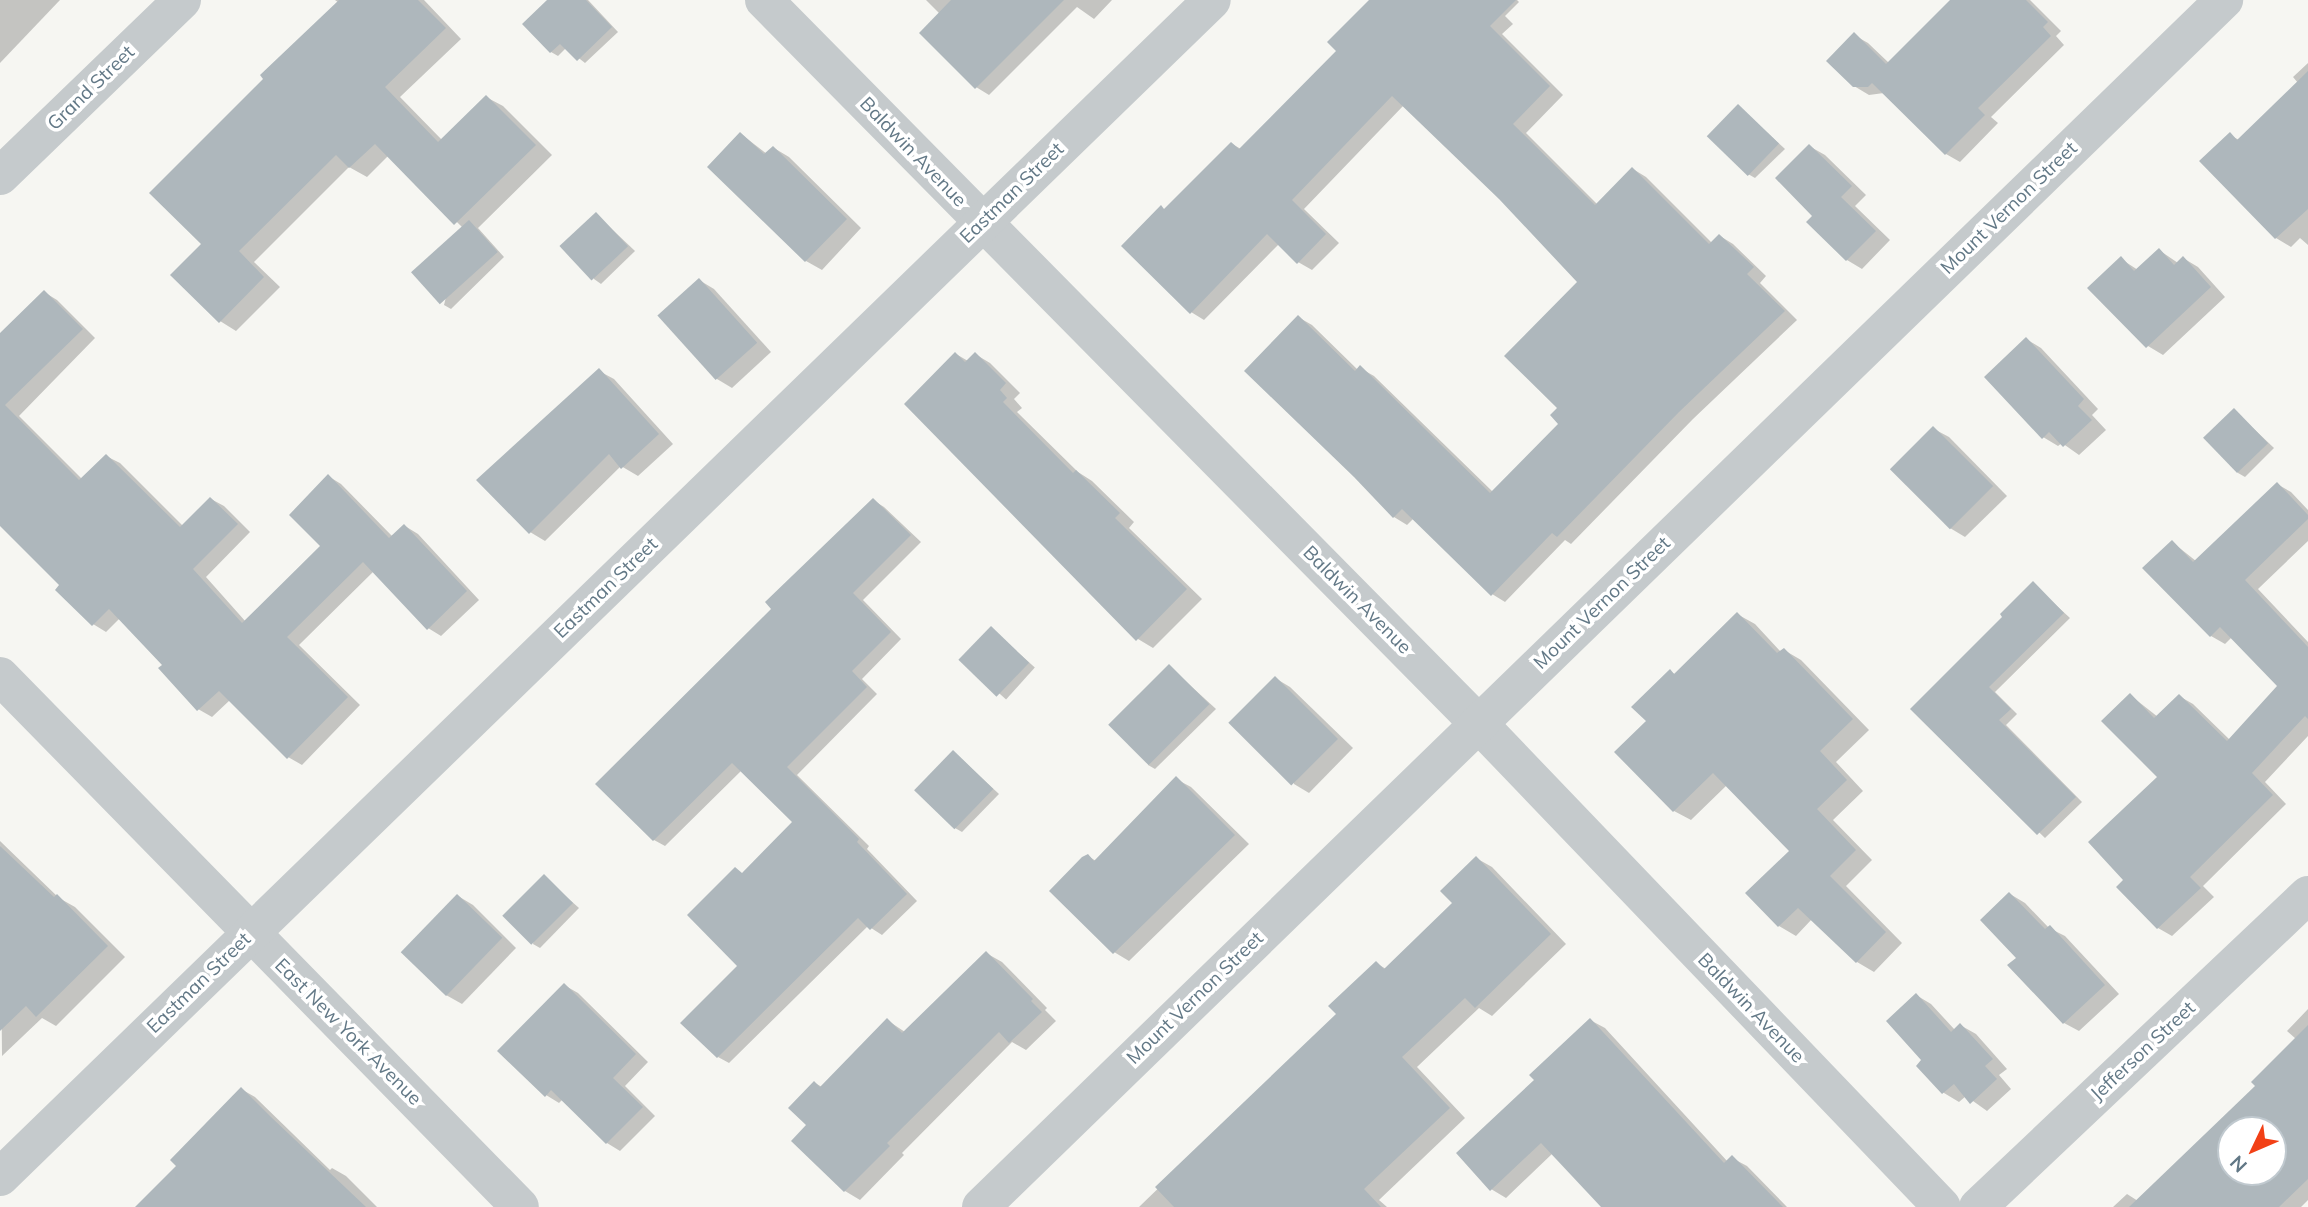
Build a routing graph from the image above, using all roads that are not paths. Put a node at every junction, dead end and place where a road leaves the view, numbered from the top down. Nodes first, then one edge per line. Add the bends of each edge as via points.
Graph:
1 (181, 0) edge
2 (764, 0) edge
3 (1212, 0) edge
4 (2224, 0) edge
5 (0, 176) edge
6 (982, 222) junction
7 (0, 676) edge
8 (1478, 723) junction
9 (2308, 895) edge
10 (251, 933) junction
11 (0, 1177) edge
12 (520, 1207) edge
13 (981, 1207) edge
14 (1942, 1207) edge
15 (1978, 1207) edge

1 - 5 street, Grand Street
2 - 6 street, Baldwin Avenue
3 - 6 street, Eastman Street
4 - 8 street, Mount Vernon Street
6 - 8 street, Baldwin Avenue
6 - 10 street, Eastman Street
7 - 10 street, East New York Avenue
8 - 13 street, Mount Vernon Street
8 - 14 street, Baldwin Avenue
9 - 15 street, Jefferson Street
10 - 11 street, Eastman Street
10 - 12 street, East New York Avenue

